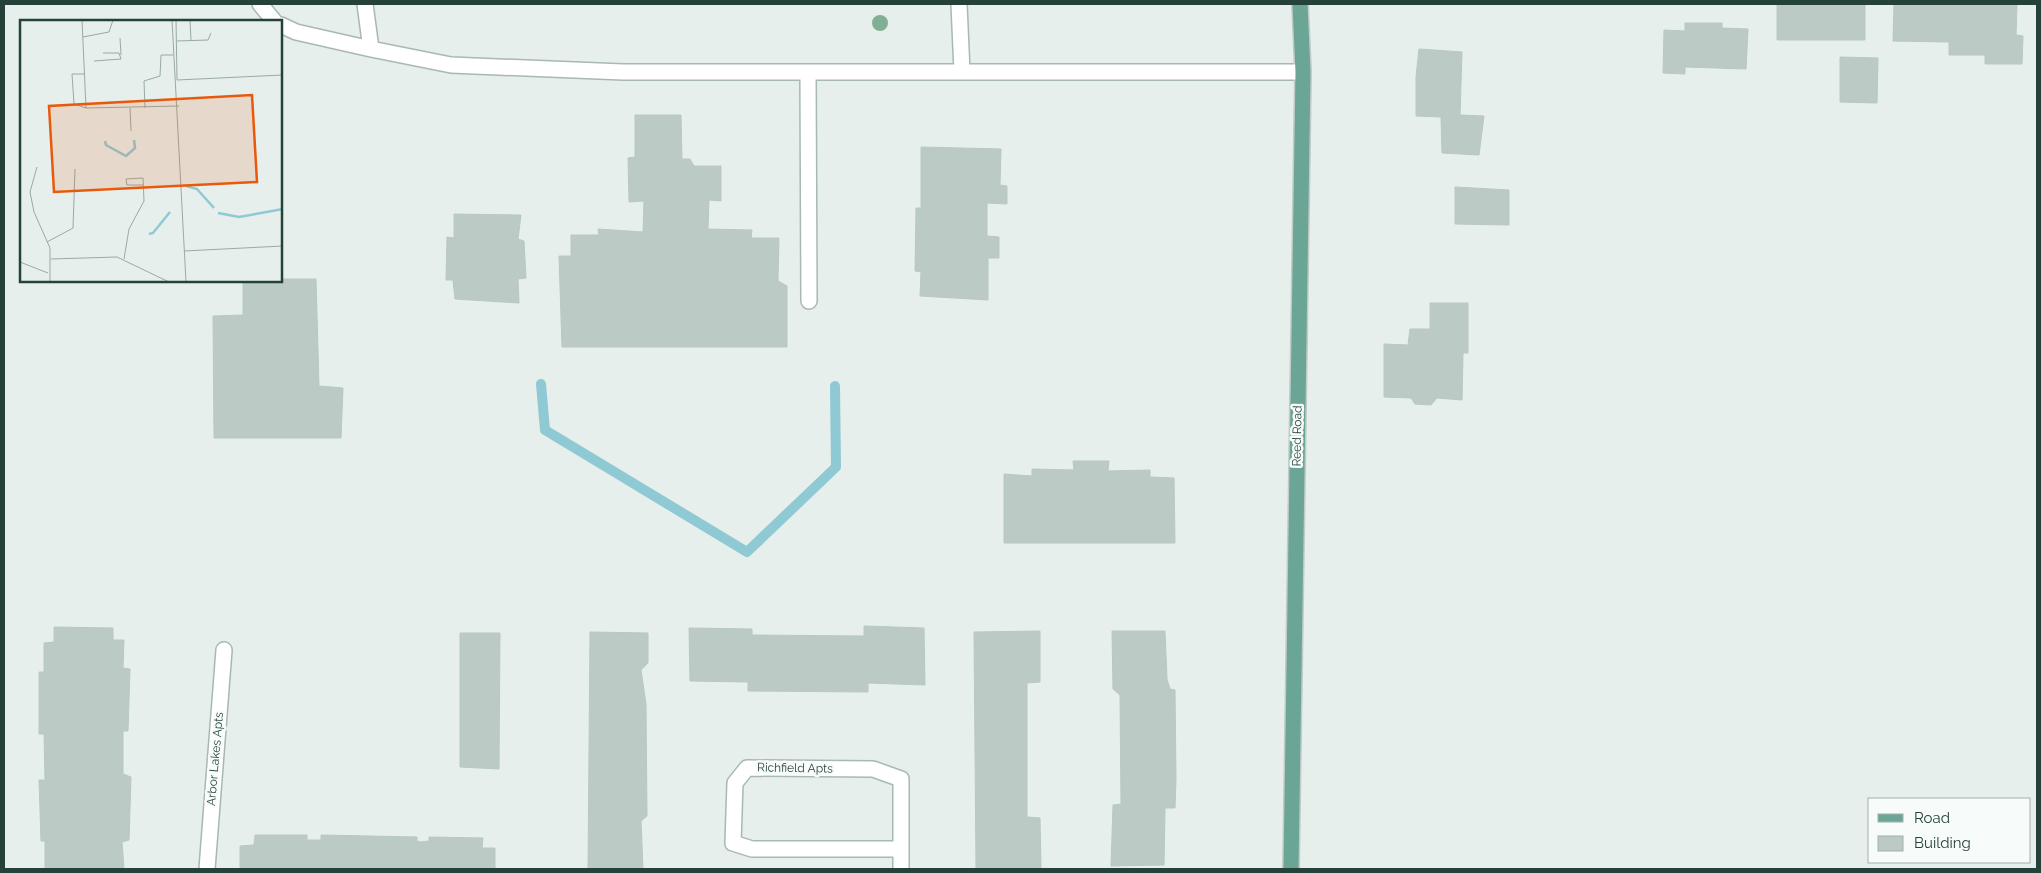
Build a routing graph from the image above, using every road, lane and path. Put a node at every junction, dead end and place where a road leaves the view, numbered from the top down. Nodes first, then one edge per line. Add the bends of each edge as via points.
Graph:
1 (260, 4) edge
2 (364, 4) edge
3 (959, 4) edge
4 (1300, 4) edge
5 (273, 20) edge
6 (282, 25) edge
7 (371, 49) junction
8 (808, 72) junction
9 (962, 72) junction
10 (1303, 72) junction
11 (809, 301) dead end
12 (224, 650) dead end
13 (901, 849) junction
14 (206, 869) edge
15 (901, 869) edge
16 (1291, 869) edge

1 - 5 street
2 - 7 street
3 - 9 street
4 - 10 main road, Reed Road
6 - 7 street via 296,32
7 - 8 street via 450,66 623,72
8 - 9 street
8 - 11 street
9 - 10 street
10 - 16 main road, Reed Road
12 - 14 street, Arbor Lakes Apts
13 - 13 street, Richfield Apts via 901,779 874,770 747,768 735,783 733,843 752,849
13 - 15 street, Richfield Apts

